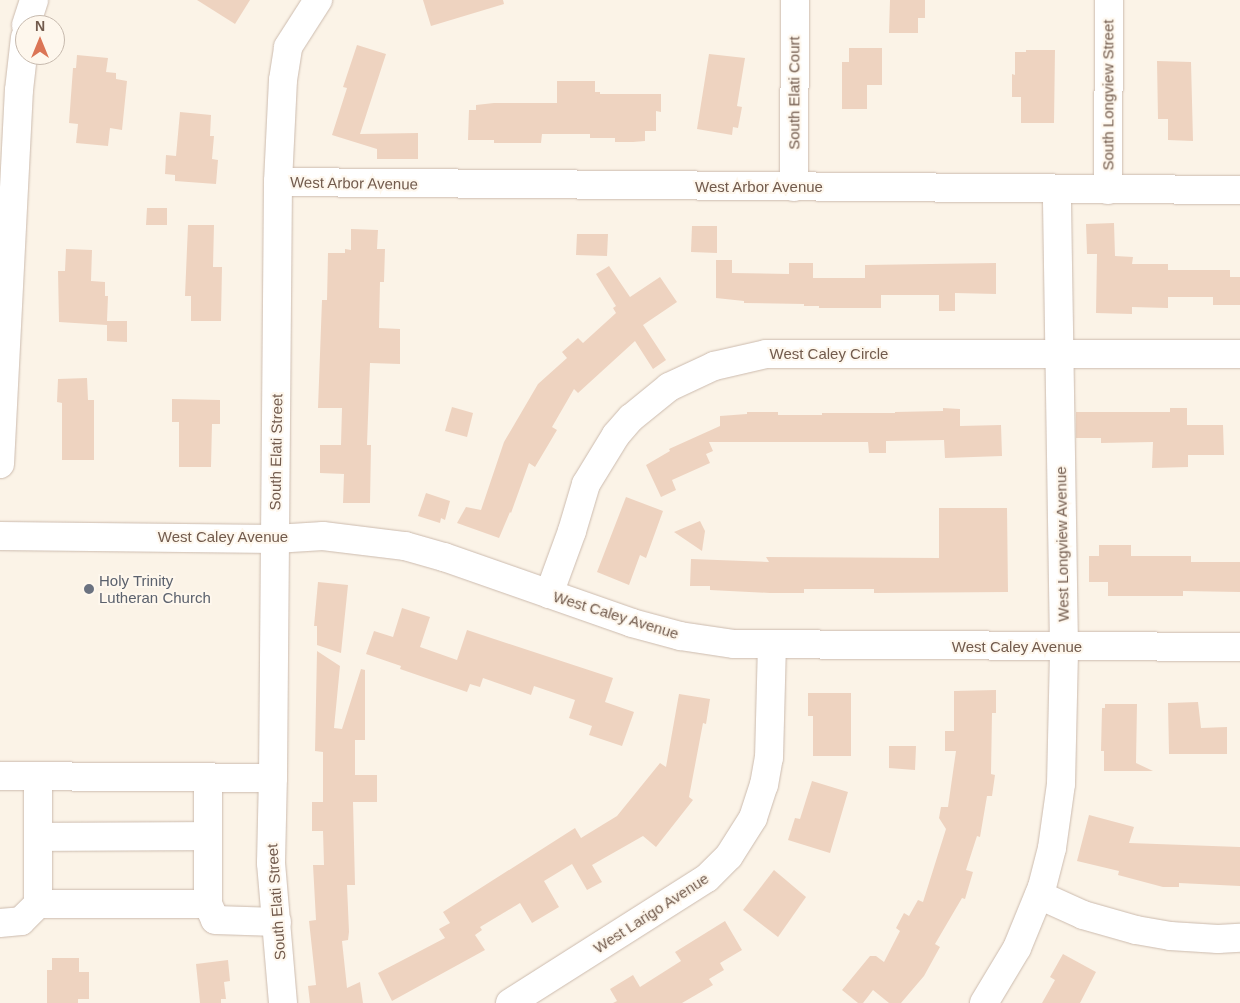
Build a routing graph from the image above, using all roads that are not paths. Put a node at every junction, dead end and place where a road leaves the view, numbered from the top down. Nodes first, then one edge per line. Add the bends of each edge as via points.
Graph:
1 (34, 0) edge
2 (318, 0) edge
3 (795, 0) edge
4 (1108, 0) edge
5 (29, 15) edge
6 (22, 65) edge
7 (278, 182) junction
8 (794, 187) junction
9 (1057, 190) junction
10 (1108, 190) junction
11 (1240, 190) edge
12 (1059, 354) junction
13 (1240, 354) edge
14 (0, 464) edge
15 (0, 536) edge
16 (275, 539) junction
17 (549, 594) junction
18 (772, 644) junction
19 (1064, 647) junction
20 (1240, 647) edge
21 (0, 776) edge
22 (38, 776) junction
23 (208, 777) junction
24 (273, 778) junction
25 (208, 836) junction
26 (38, 837) junction
27 (1039, 895) junction
28 (38, 904) junction
29 (208, 904) junction
30 (277, 922) junction
31 (0, 923) edge
32 (1240, 938) edge
33 (283, 1003) edge
34 (510, 1003) edge
35 (984, 1003) edge

1 - 5 street
2 - 7 street, South Elati Street via 288,47 283,80
3 - 8 street, South Elati Court
4 - 10 street, South Longview Street
6 - 14 street
7 - 8 street, West Arbor Avenue
7 - 16 street, South Elati Street
8 - 9 street, West Arbor Avenue
9 - 10 street, West Arbor Avenue
9 - 12 street, West Longview Avenue
10 - 11 street, West Arbor Avenue
12 - 13 street, West Caley Circle
12 - 17 street, West Caley Circle via 766,354 714,366 690,376 670,387 631,418 597,463 586,484
12 - 19 street, West Longview Avenue
15 - 16 street, West Caley Avenue
16 - 17 street, West Caley Avenue via 324,536 405,546
16 - 24 street, South Elati Street
17 - 18 street, West Caley Avenue via 680,636 734,644
18 - 19 street, West Caley Avenue
18 - 34 street, West Larigo Avenue via 769,758 764,785 753,818 729,856 707,878
19 - 20 street, West Caley Avenue
19 - 27 street, West Longview Avenue via 1061,784 1052,848
21 - 22 street
22 - 23 street
22 - 26 street
23 - 24 street
23 - 25 street
24 - 30 street, South Elati Street via 270,863
25 - 26 street
25 - 29 street
26 - 28 street
27 - 32 street via 1083,915 1136,930 1170,936
27 - 35 street, West Longview Avenue via 1017,948
28 - 29 street
28 - 31 street via 21,921
29 - 30 street via 215,920
30 - 33 street, South Elati Street

